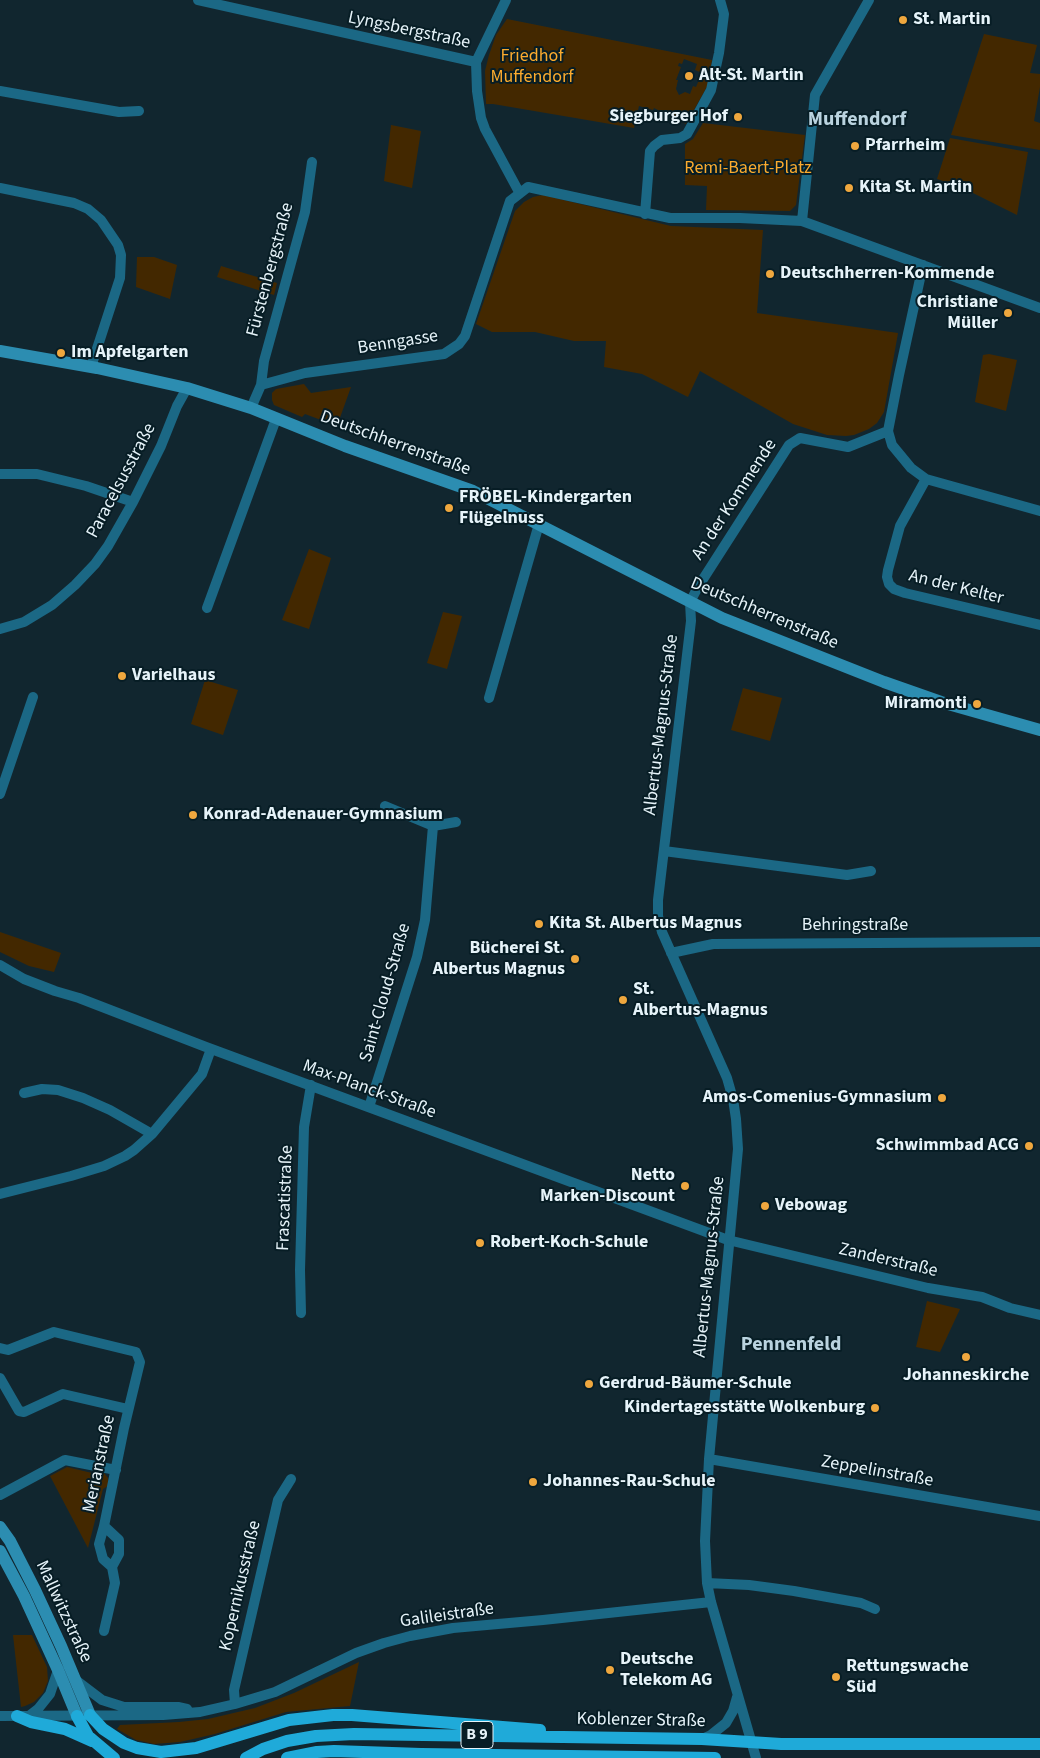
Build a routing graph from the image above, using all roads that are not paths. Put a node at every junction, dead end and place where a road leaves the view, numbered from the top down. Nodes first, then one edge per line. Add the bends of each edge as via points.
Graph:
1 (198, 0) edge
2 (506, 0) edge
3 (720, 0) edge
4 (869, 0) edge
5 (476, 62) junction
6 (0, 91) edge
7 (139, 111) dead end
8 (312, 162) dead end
9 (0, 188) edge
10 (519, 192) junction
11 (645, 214) junction
12 (802, 221) junction
13 (923, 265) junction
14 (1040, 308) edge
15 (0, 351) edge
16 (92, 367) junction
17 (261, 385) junction
18 (187, 388) junction
19 (251, 408) junction
20 (276, 419) junction
21 (888, 431) junction
22 (0, 474) edge
23 (926, 479) junction
24 (133, 502) junction
25 (1040, 511) edge
26 (540, 524) junction
27 (690, 602) junction
28 (208, 608) dead end
29 (1040, 625) edge
30 (0, 629) edge
31 (33, 697) dead end
32 (489, 698) dead end
33 (1040, 730) edge
34 (0, 794) edge
35 (386, 806) dead end
36 (456, 822) dead end
37 (433, 826) junction
38 (664, 851) junction
39 (871, 871) dead end
40 (1040, 942) edge
41 (671, 953) junction
42 (0, 965) edge
43 (212, 1049) junction
44 (311, 1085) junction
45 (24, 1092) dead end
46 (369, 1107) junction
47 (152, 1134) junction
48 (0, 1194) edge
49 (728, 1240) junction
50 (301, 1313) dead end
51 (1040, 1314) edge
52 (0, 1348) edge
53 (0, 1378) edge
54 (128, 1408) junction
55 (709, 1459) junction
56 (116, 1470) junction
57 (291, 1479) dead end
58 (0, 1495) edge
59 (1040, 1516) edge
60 (104, 1526) junction
61 (0, 1527) edge
62 (0, 1551) edge
63 (112, 1567) junction
64 (707, 1583) junction
65 (711, 1602) junction
66 (875, 1609) dead end
67 (104, 1631) dead end
68 (58, 1670) junction
69 (76, 1680) junction
70 (737, 1696) junction
71 (235, 1704) junction
72 (200, 1712) junction
73 (90, 1715) junction
74 (0, 1716) edge
75 (23, 1716) junction
76 (76, 1716) junction
77 (561, 1737) junction
78 (702, 1739) junction
79 (92, 1741) junction
80 (751, 1742) junction
81 (1040, 1744) edge
82 (114, 1758) edge
83 (246, 1758) edge
84 (287, 1758) edge
85 (622, 1758) edge
86 (715, 1758) edge
87 (756, 1758) edge

1 - 5 street, Lyngsbergstraße
2 - 5 street
3 - 11 street via 724,14 711,90 687,134 662,140 650,151
4 - 12 street via 815,95
5 - 10 street, Lyngsbergstraße via 481,118
6 - 7 street via 119,112
8 - 17 street, Fürstenbergstraße via 305,212 264,361
9 - 16 street via 74,203 88,209 102,220 118,245 120,278
10 - 11 street via 528,187 538,188
10 - 17 street, Benngasse via 510,201 464,336 451,350 444,354 305,374
11 - 12 street via 670,218
12 - 13 street
13 - 14 street
13 - 21 street
15 - 16 street, Deutschherrenstraße
16 - 18 street, Deutschherrenstraße
17 - 19 street
18 - 19 street, Deutschherrenstraße
18 - 24 street, Paracelsusstraße
19 - 20 street, Deutschherrenstraße
20 - 26 street, Deutschherrenstraße via 473,491
20 - 28 street
21 - 23 street via 892,445
21 - 27 street, An der Kommende via 848,447 800,438 789,445
22 - 24 street via 37,474
23 - 25 street
23 - 29 street, An der Kelter via 900,526 886,577 889,584 905,593
24 - 30 street, Paracelsusstraße via 108,546 75,586 24,622
26 - 27 street, Deutschherrenstraße
26 - 32 street
27 - 33 street, Deutschherrenstraße via 722,618 884,682
27 - 38 street, Albertus-Magnus-Straße via 691,621
31 - 34 street
35 - 37 street
36 - 37 street
37 - 46 street, Saint-Cloud-Straße via 425,920 417,957
38 - 39 street via 847,875
38 - 41 street, Albertus-Magnus-Straße via 658,916
40 - 41 street, Behringstraße via 713,944
41 - 49 street, Albertus-Magnus-Straße via 733,1099 738,1149
42 - 43 street, Max-Planck-Straße via 32,982
43 - 44 street, Max-Planck-Straße
43 - 47 street via 202,1074
44 - 46 street, Max-Planck-Straße
44 - 50 street, Frascatistraße via 304,1127
45 - 47 street via 58,1090 110,1110
46 - 49 street, Max-Planck-Straße
47 - 48 street via 125,1156 104,1166
49 - 51 street, Zanderstraße via 928,1288 982,1297 1010,1308
49 - 55 street, Albertus-Magnus-Straße
52 - 54 street, Merianstraße via 8,1350 54,1332 136,1352 140,1362
53 - 54 street, Merianstraße via 19,1411 24,1412 64,1394
54 - 56 street, Merianstraße
55 - 59 street, Zeppelinstraße
55 - 64 street, Albertus-Magnus-Straße via 705,1541
56 - 58 street via 65,1460
56 - 60 street, Merianstraße
57 - 71 street, Kopernikusstraße via 278,1500 234,1690
60 - 63 street, Merianstraße via 99,1544 103,1559
60 - 63 street, Merianstraße via 119,1540 120,1554
61 - 69 street, Mallwitzstraße via 35,1590
62 - 68 street, Mallwitzstraße
63 - 67 street, Merianstraße via 115,1583
64 - 65 street, Albertus-Magnus-Straße
64 - 66 street via 794,1591 861,1603
65 - 70 street, Albertus-Magnus-Straße
65 - 71 street, Galileistraße via 453,1628 410,1636 384,1642 275,1692
68 - 75 street via 50,1694 38,1709
68 - 76 street, Mallwitzstraße
69 - 72 street, Galileistraße via 102,1700 124,1707 178,1707
69 - 73 street, Mallwitzstraße
70 - 78 street via 726,1723
70 - 80 street, Albertus-Magnus-Straße
71 - 72 street, Galileistraße
72 - 73 street, Galileistraße
73 - 76 street, Galileistraße
73 - 77 main road via 103,1729 124,1743 161,1752 196,1748 289,1720 332,1715 531,1728
74 - 75 street, Galileistraße
75 - 76 street, Galileistraße
75 - 79 main road via 31,1722 65,1729
76 - 79 main road
77 - 78 main road, Koblenzer Straße / B 9
77 - 83 main road, Koblenzer Straße / B 9 via 394,1733 316,1736 287,1741
78 - 80 main road, Koblenzer Straße / B 9
79 - 82 main road
80 - 81 main road, Koblenzer Straße / B 9
80 - 87 street, Albertus-Magnus-Straße
84 - 85 main road, Koblenzer Straße / B 9 via 334,1751
85 - 86 main road, Koblenzer Straße / B 9

